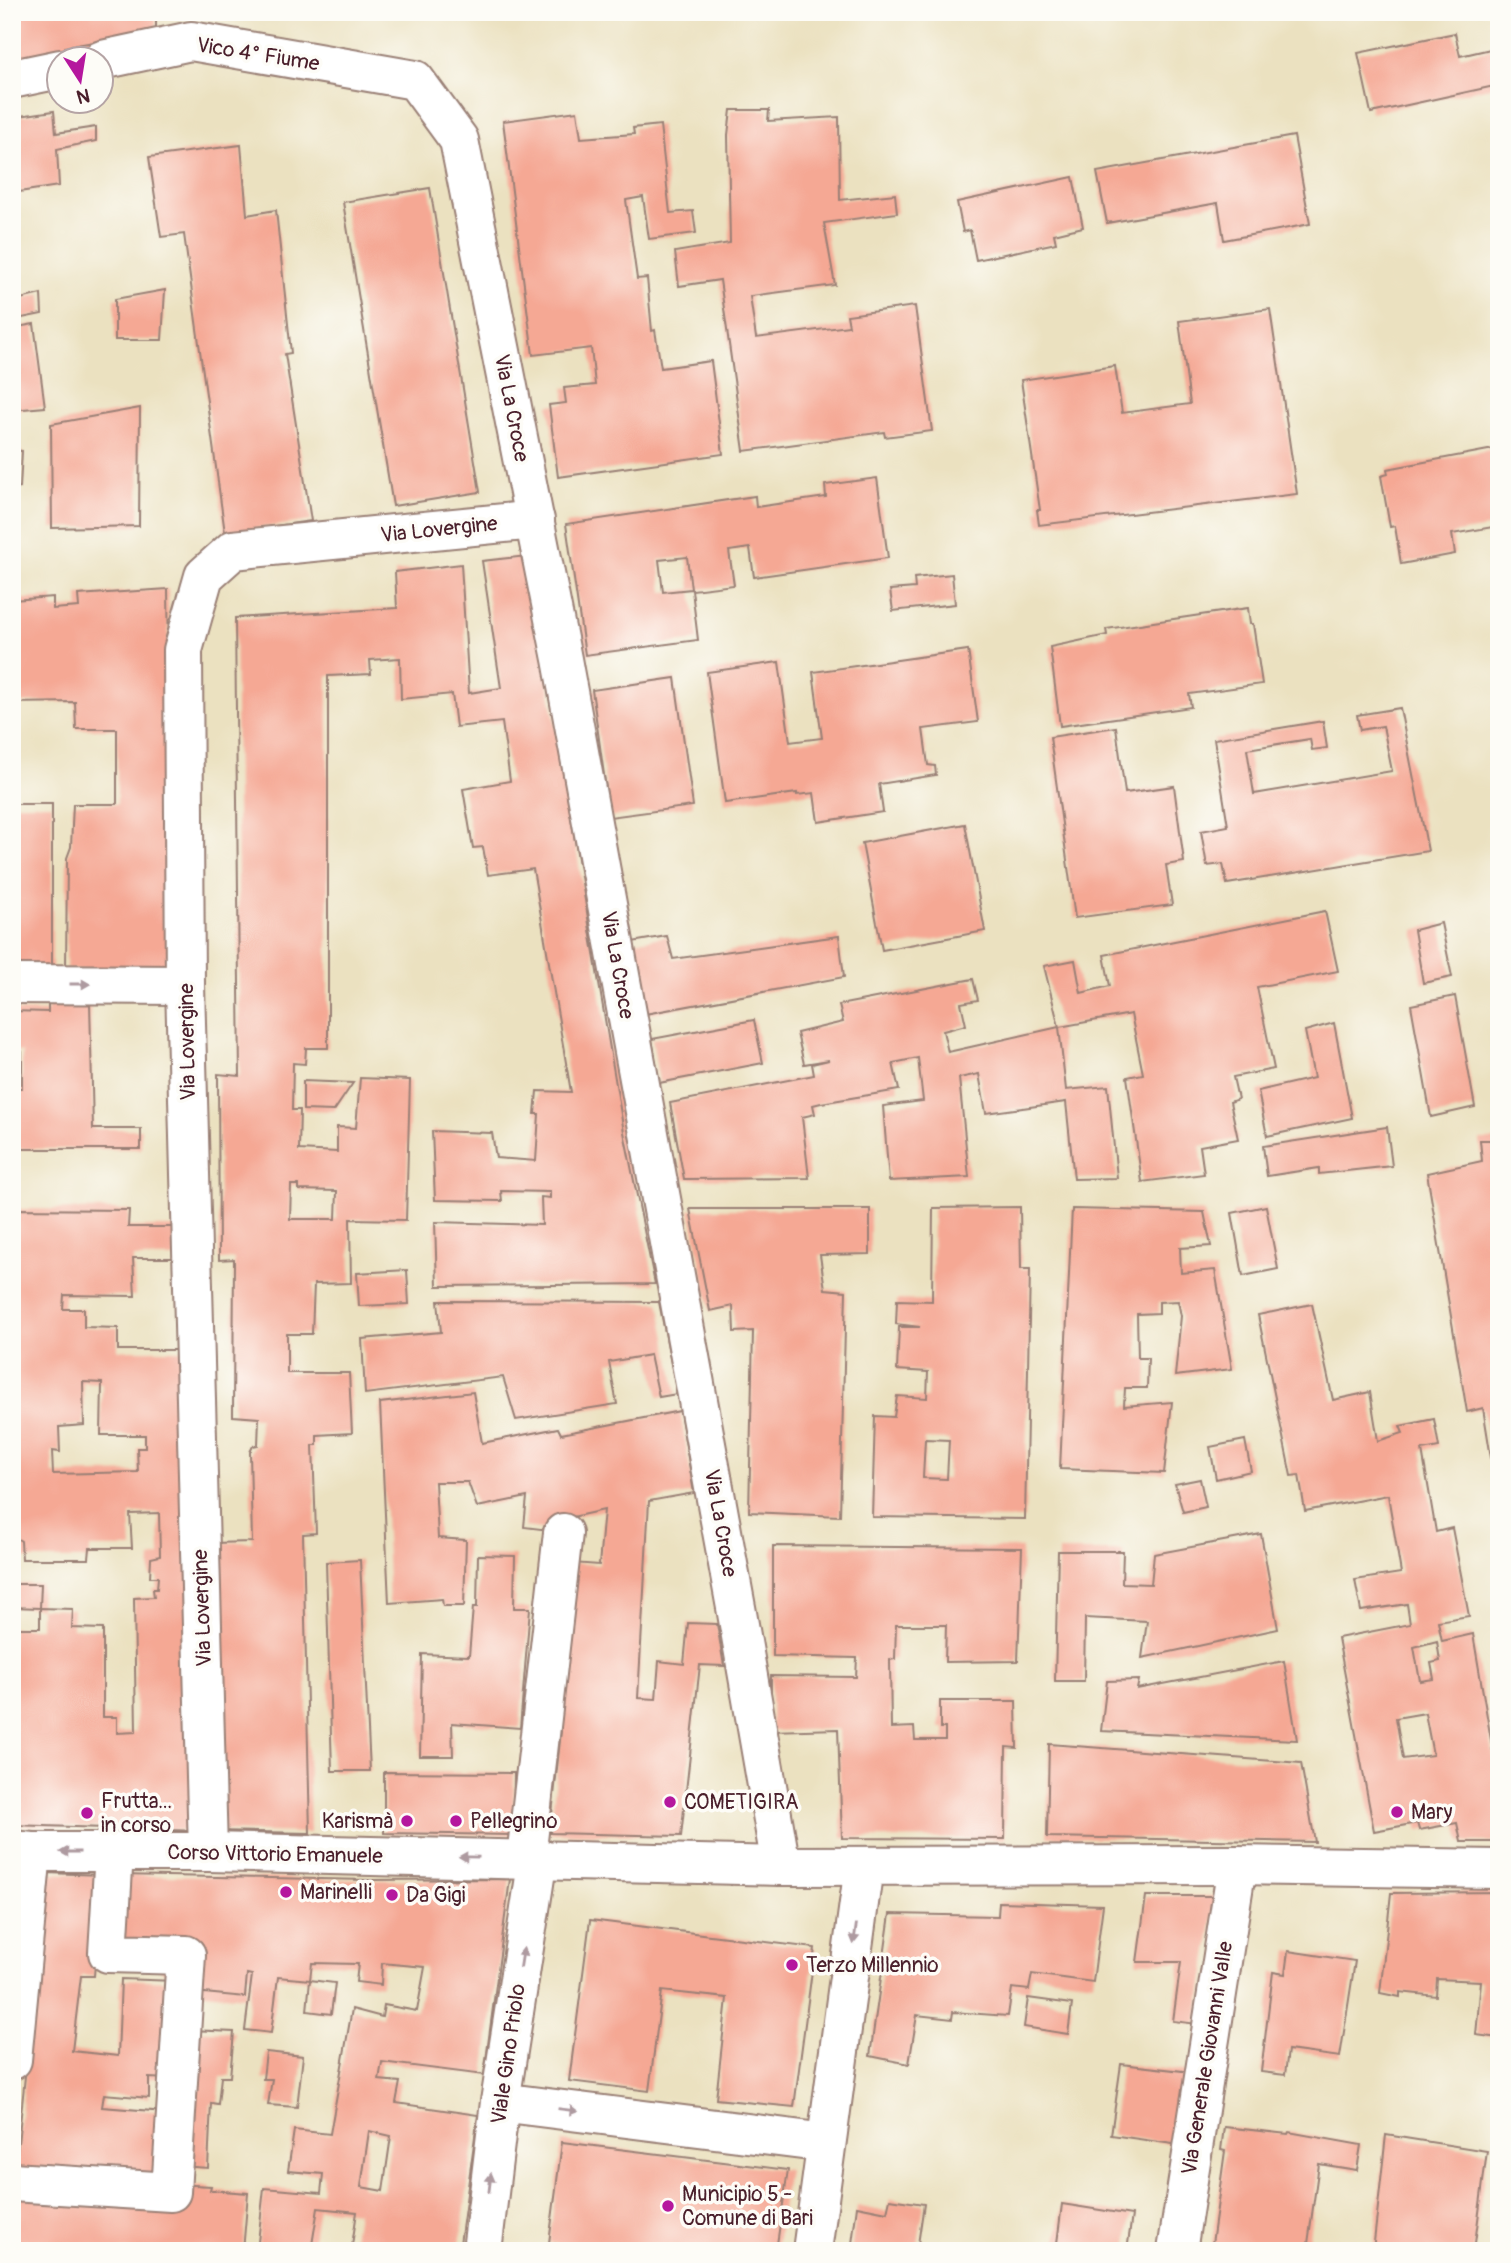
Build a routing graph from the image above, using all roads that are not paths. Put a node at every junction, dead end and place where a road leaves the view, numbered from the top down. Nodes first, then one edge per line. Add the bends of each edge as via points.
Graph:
1 (116, 57) edge
2 (46, 72) edge
3 (12, 79) edge
4 (415, 80) joint
5 (535, 520) junction
6 (12, 984) edge
7 (185, 985) junction
8 (563, 1533) dead end
9 (22, 1851) edge
10 (114, 1852) junction
11 (208, 1852) junction
12 (532, 1858) junction
13 (1237, 1865) junction
14 (781, 1866) junction
15 (864, 1866) junction
16 (1499, 1870) edge
17 (12, 2060) edge
18 (500, 2102) junction
19 (826, 2143) junction
20 (12, 2182) edge
21 (482, 2251) edge
22 (812, 2251) edge
23 (1177, 2251) edge

1 - 4 street, Vico 4° Fiume via 191,41
2 - 3 street
4 - 5 street, Via La Croce via 459,140
5 - 7 street, Via Lovergine via 233,550 204,576 183,650
5 - 14 street, Via La Croce
6 -> 7 street
7 - 11 street, Via Lovergine
8 - 12 street, Viale Gino Priolo
10 -> 9 street, Corso Vittorio Emanuele
9 - 17 street
10 - 11 street, Corso Vittorio Emanuele
10 - 20 street via 108,1953 186,1955 171,2192
12 -> 11 street, Corso Vittorio Emanuele
12 - 14 street, Corso Vittorio Emanuele
18 -> 12 street, Viale Gino Priolo
13 - 15 street, Corso Vittorio Emanuele
13 - 16 street, Corso Vittorio Emanuele
13 - 23 street, Via Generale Giovanni Valle
14 - 15 street, Corso Vittorio Emanuele
15 -> 19 street
18 -> 19 street
21 -> 18 street, Viale Gino Priolo
19 - 22 street

